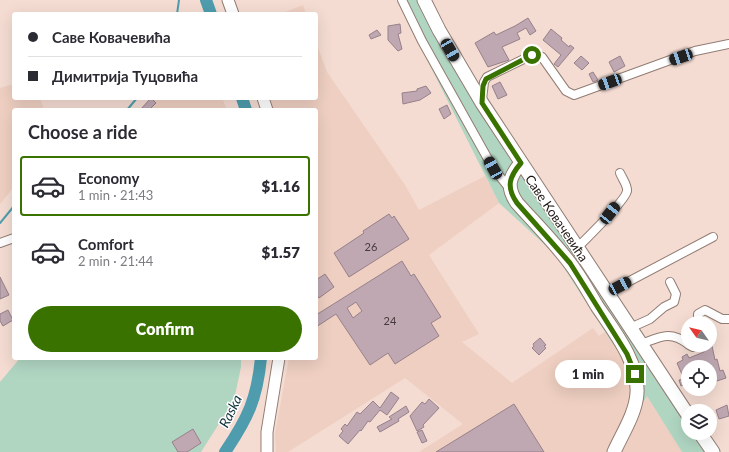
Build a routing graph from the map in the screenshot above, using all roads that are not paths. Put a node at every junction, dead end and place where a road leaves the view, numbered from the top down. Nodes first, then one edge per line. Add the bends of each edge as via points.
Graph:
1 (228, 0) edge
2 (402, 0) edge
3 (418, 0) edge
4 (424, 0) edge
5 (232, 12) edge
6 (434, 21) junction
7 (729, 44) edge
8 (482, 103) junction
9 (521, 163) junction
10 (620, 173) dead end
11 (510, 190) junction
12 (713, 237) dead end
13 (12, 239) edge
14 (0, 243) edge
15 (577, 248) junction
16 (670, 282) dead end
17 (607, 293) junction
18 (698, 316) edge
19 (716, 316) edge
20 (717, 316) edge
21 (729, 319) edge
22 (630, 328) junction
23 (681, 340) edge
24 (641, 344) junction
25 (279, 360) edge
26 (681, 404) edge
27 (705, 440) edge
28 (267, 452) edge
29 (614, 452) edge
30 (713, 452) edge

1 - 5 street
2 - 11 street via 493,168
3 - 6 main road
4 - 6 main road, Саве Ковачевића
6 - 8 main road, Саве Ковачевића
7 - 8 street via 695,51 574,95 566,91 542,57 532,55 486,79
8 - 9 main road, Саве Ковачевића
9 - 11 main road via 512,176
9 - 15 main road, Саве Ковачевића
10 - 15 street via 627,188 626,193
11 - 29 main road via 517,203 570,263 634,368 636,401
12 - 17 street
13 - 14 street
15 - 17 main road, Саве Ковачевића
16 - 22 street via 676,294 674,302 650,319
17 - 22 main road, Саве Ковачевића
18 - 19 street via 705,310
20 - 21 street
22 - 24 main road, Саве Ковачевића
23 - 24 street via 668,335
24 - 26 main road, Саве Ковачевића
25 - 28 street
27 - 30 main road

